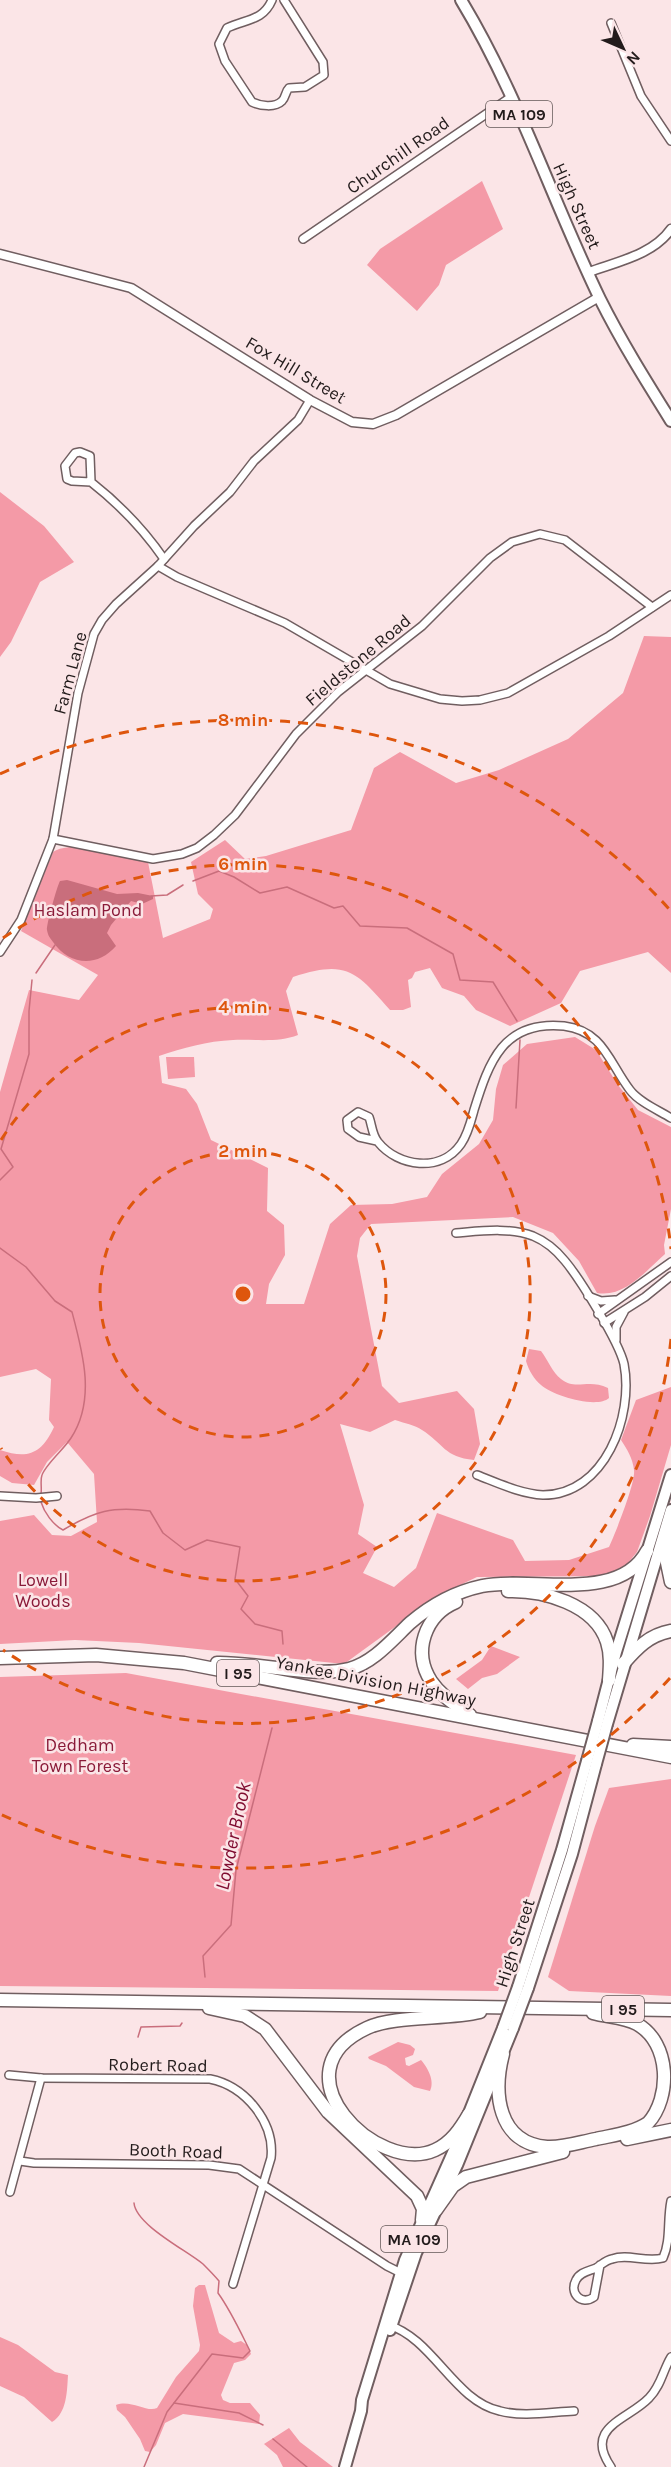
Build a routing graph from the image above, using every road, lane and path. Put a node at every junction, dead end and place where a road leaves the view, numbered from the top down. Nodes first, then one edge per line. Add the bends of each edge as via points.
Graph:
1 (272, 0) edge
2 (284, 0) edge
3 (461, 0) edge
4 (611, 23) dead end
5 (511, 97) junction
6 (671, 141) edge
7 (670, 233) edge
8 (303, 239) dead end
9 (0, 254) edge
10 (589, 272) junction
11 (599, 297) junction
12 (310, 400) junction
13 (671, 421) edge
14 (91, 482) junction
15 (164, 559) junction
16 (158, 566) junction
17 (671, 595) edge
18 (652, 607) junction
19 (366, 670) junction
20 (53, 839) junction
21 (0, 952) edge
22 (671, 1118) edge
23 (377, 1141) junction
24 (456, 1233) dead end
25 (671, 1262) edge
26 (671, 1276) edge
27 (586, 1294) junction
28 (623, 1297) junction
29 (629, 1307) junction
30 (598, 1314) junction
31 (604, 1323) junction
32 (616, 1343) junction
33 (477, 1475) dead end
34 (671, 1475) edge
35 (0, 1496) edge
36 (57, 1496) dead end
37 (671, 1510) edge
38 (671, 1522) edge
39 (647, 1551) junction
40 (671, 1582) edge
41 (671, 1631) edge
42 (0, 1658) edge
43 (184, 1663) junction
44 (623, 1664) junction
45 (609, 1680) junction
46 (474, 1718) junction
47 (602, 1722) junction
48 (615, 1746) junction
49 (671, 1747) edge
50 (671, 1757) edge
51 (0, 2000) edge
52 (191, 2003) junction
53 (500, 2008) junction
54 (574, 2008) junction
55 (671, 2010) edge
56 (508, 2028) junction
57 (503, 2054) junction
58 (9, 2075) dead end
59 (41, 2078) junction
60 (469, 2114) junction
61 (671, 2130) edge
62 (20, 2161) junction
63 (263, 2184) junction
64 (10, 2192) dead end
65 (671, 2201) edge
66 (436, 2210) junction
67 (422, 2220) junction
68 (600, 2265) junction
69 (404, 2274) junction
70 (233, 2284) dead end
71 (388, 2325) junction
72 (671, 2357) edge
73 (574, 2411) dead end
74 (345, 2467) edge
75 (611, 2467) edge

1 - 2 street via 259,17 227,28 219,44 225,61 258,105 276,104 289,88 305,87 324,75 323,62
3 - 5 main road, High Street / MA 109
4 - 6 street via 641,96
5 - 8 street, Churchill Road
5 - 10 main road, High Street / MA 109
7 - 10 street via 648,250
9 - 12 street, Fox Hill Street via 131,288
10 - 11 main road, High Street / MA 109
11 - 12 street, Fox Hill Street via 396,415 373,424 352,422
11 - 13 main road, High Street / MA 109
12 - 15 street, Farm Lane via 298,420 254,461 230,492
14 - 14 street via 67,479 65,466 75,453 90,456
14 - 15 street via 149,538
15 - 16 street, Farm Lane
16 - 19 street via 285,622
16 - 20 street, Farm Lane via 116,604 94,634 78,693
17 - 18 street
18 - 19 street via 609,636 496,697 440,699 390,684
18 - 19 street, Fieldstone Road via 565,540 540,534 528,536 490,558 422,626
19 - 20 street, Fieldstone Road via 296,734 235,815 197,848 170,858 153,859
20 - 21 street, Farm Lane via 21,920
22 - 23 street via 630,1091 608,1054 591,1036 571,1028 542,1026 511,1038 494,1056 467,1132 444,1158 429,1163 401,1161
23 - 23 street via 369,1117 358,1112 347,1120 351,1133
24 - 27 street via 504,1230 535,1237 565,1261
25 - 28 street
26 - 29 street
27 - 28 street via 605,1301
27 - 30 street
28 - 30 street
29 - 31 street
29 - 32 street via 617,1323
30 - 31 street
31 - 32 street
32 - 33 street via 626,1375 626,1396 612,1446 598,1470 571,1490 542,1495
34 - 39 main road, High Street / MA 109
35 - 36 street
37 - 44 main road, High Street / MA 109
38 - 40 highway via 666,1558
39 - 43 highway via 633,1570 611,1581 502,1583 456,1593 425,1611 369,1660 349,1669 327,1672
39 - 45 main road, High Street / MA 109
41 - 44 highway via 644,1642
42 - 43 highway, Yankee Division Highway / I 95 via 85,1655
43 - 46 highway, Yankee Division Highway / I 95
44 - 47 main road, High Street / MA 109
45 - 46 highway via 608,1642 599,1625 583,1611 532,1593 498,1592 468,1598 447,1606 434,1617 422,1652 425,1669 436,1687
45 - 47 main road, High Street / MA 109
46 - 48 highway, Yankee Division Highway / I 95
47 - 56 main road, High Street / MA 109, bridge via 568,1864
48 - 49 highway
48 - 50 highway, Yankee Division Highway / I 95
51 - 52 highway, I 95
52 - 53 highway, I 95
52 - 67 highway via 245,2016 266,2029 328,2112 417,2196 423,2209
53 - 54 highway, I 95
53 - 60 highway via 374,2026 344,2045 331,2066 330,2093 341,2114 362,2133 396,2151 421,2154 436,2150 453,2137
54 - 55 highway, I 95
54 - 57 highway via 634,2022 654,2036 670,2073 669,2092 662,2109 648,2123 630,2132 561,2146 531,2143 513,2131 501,2111 497,2088
56 - 57 main road, High Street / MA 109
56 - 60 main road, High Street / MA 109
57 - 66 main road, High Street / MA 109
58 - 59 street, Robert Road
59 - 62 street
59 - 63 street, Robert Road via 210,2079 235,2087 261,2116 270,2134 273,2146
60 - 67 main road, High Street / MA 109
61 - 66 highway via 471,2174 453,2186
62 - 63 street, Booth Road via 227,2167 239,2169
62 - 64 street
63 - 69 street, Booth Road
63 - 70 street, Robert Road
65 - 68 street via 670,2239 663,2258 622,2257
66 - 69 main road, High Street / MA 109
67 - 69 main road, High Street / MA 109
68 - 68 street via 594,2297 582,2301 574,2289 576,2280
69 - 71 main road, High Street / MA 109
71 - 73 street via 410,2335 488,2407 512,2413
71 - 74 main road, High Street / MA 109 via 368,2402
72 - 75 street via 652,2395 608,2429 602,2448

